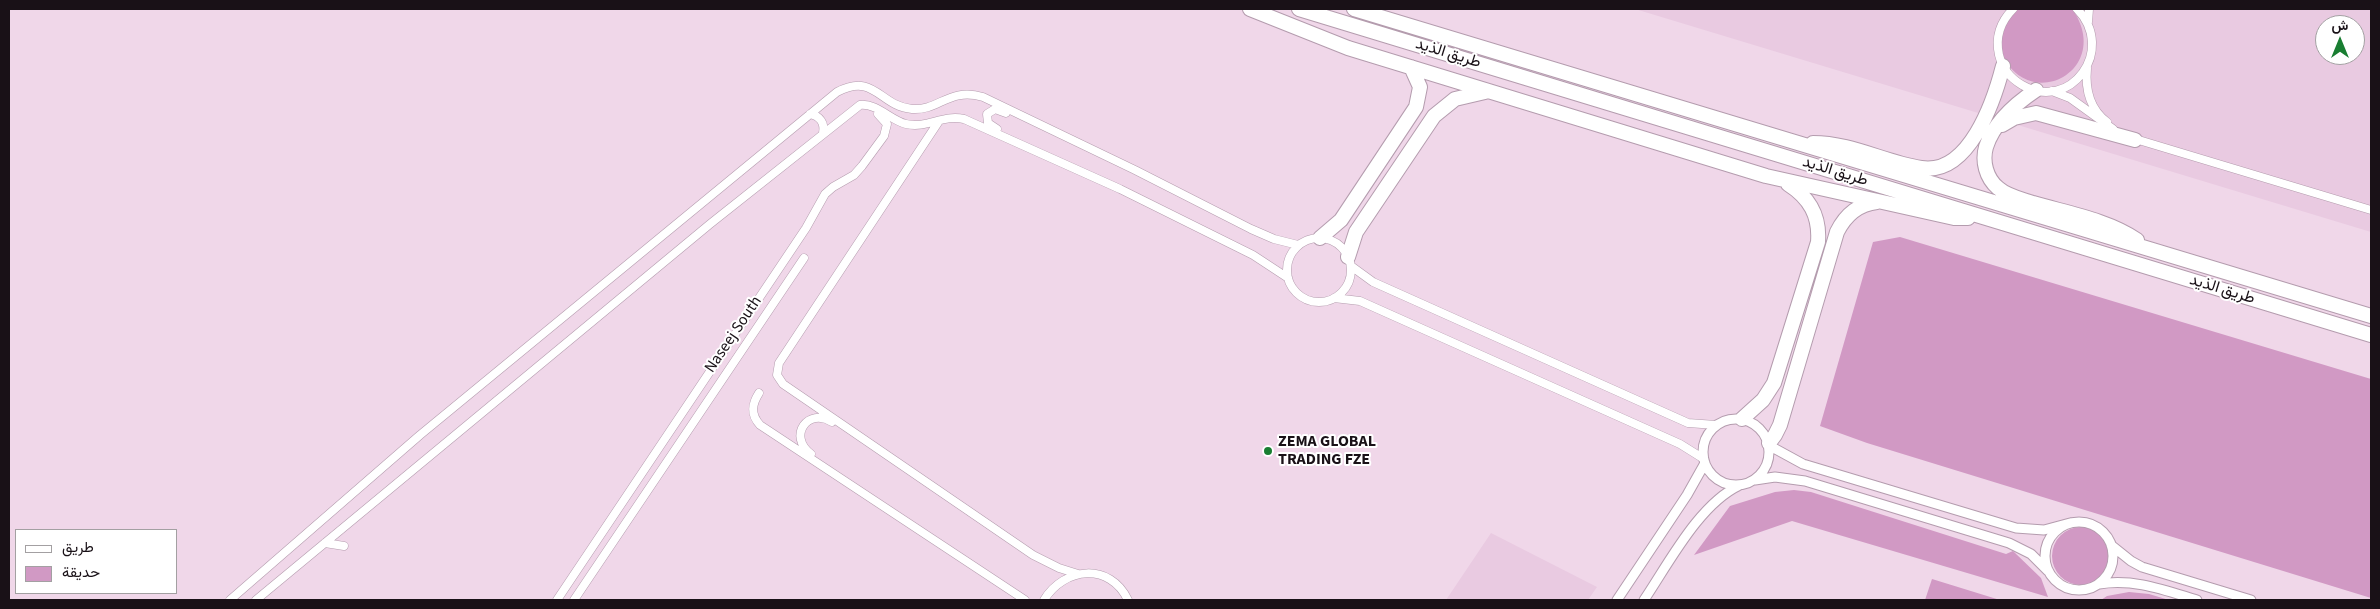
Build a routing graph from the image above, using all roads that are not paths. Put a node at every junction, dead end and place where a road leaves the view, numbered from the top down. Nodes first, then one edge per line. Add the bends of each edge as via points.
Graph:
1 (1250, 9) edge
2 (1299, 9) edge
3 (1354, 9) edge
4 (2013, 9) edge
5 (2078, 9) edge
6 (2089, 9) edge
7 (2088, 22) junction
8 (2003, 66) junction
9 (1411, 67) junction
10 (2087, 67) junction
11 (2036, 90) junction
12 (2052, 91) junction
13 (1490, 92) junction
14 (810, 114) junction
15 (840, 119) junction
16 (941, 119) junction
17 (1029, 119) junction
18 (1995, 129) junction
19 (2120, 132) junction
20 (823, 133) junction
21 (2135, 140) junction
22 (1016, 142) junction
23 (1801, 144) junction
24 (1766, 176) junction
25 (1885, 202) junction
26 (2371, 210) edge
27 (1981, 216) junction
28 (1320, 238) junction
29 (1298, 245) junction
30 (2147, 249) junction
31 (804, 258) dead end
32 (1349, 262) junction
33 (1288, 278) junction
34 (1334, 298) junction
35 (2371, 316) edge
36 (2371, 335) edge
37 (759, 392) dead end
38 (1742, 419) junction
39 (1716, 425) junction
40 (852, 431) junction
41 (1769, 445) junction
42 (1704, 461) junction
43 (825, 467) junction
44 (1755, 480) junction
45 (1742, 485) junction
46 (2070, 523) junction
47 (325, 543) junction
48 (2111, 545) junction
49 (344, 546) dead end
50 (2048, 571) junction
51 (1078, 574) junction
52 (2098, 584) junction
53 (230, 600) edge
54 (256, 600) edge
55 (557, 600) edge
56 (574, 600) edge
57 (1025, 600) edge
58 (1044, 600) edge
59 (1128, 600) edge
60 (1616, 600) edge
61 (1644, 600) edge
62 (2197, 600) edge
63 (2251, 600) edge

1 - 9 highway via 1329,42
2 - 27 highway, طريق الذيد
3 - 23 highway, طريق الذيد
4 - 8 street via 1998,36
5 - 7 street
6 - 7 street
7 - 10 street via 2093,47
8 - 11 street via 2017,82
8 - 23 highway via 1996,96 1983,124 1964,149 1941,166 1920,168 1836,144
9 - 13 highway
9 - 28 highway via 1420,87 1416,107 1341,220
10 - 12 street via 2072,83
10 - 19 street via 2090,101 2104,120
11 - 12 street
11 - 18 highway via 2012,108
12 - 19 street via 2070,98 2098,121
13 - 24 highway
13 - 32 highway via 1472,93 1455,99 1434,116 1356,232
14 - 17 street via 837,92 859,85 903,108 928,107 955,95 977,95
14 - 20 street via 820,119
14 - 53 street via 420,435
15 - 16 street via 856,106 864,104 905,124 924,124
15 - 20 street
15 - 55 street, Naseej South via 860,110 871,110 884,119 887,130 858,171 833,186 821,199 806,228
16 - 22 street via 964,120
16 - 40 street via 778,366 777,376 783,384
17 - 22 street via 997,109 987,114 990,125
17 - 29 street via 1256,232
18 - 21 highway via 2014,118 2036,113
18 - 30 highway via 1984,158 1988,175 1998,188 2013,196 2113,227
19 - 21 street
20 - 47 street
21 - 26 street
22 - 33 street via 1253,255
23 - 30 highway, طريق الذيد
24 - 25 highway
24 - 38 highway via 1789,185 1807,199 1817,219 1818,242 1774,383 1764,400
25 - 27 highway via 1954,218
25 - 41 highway via 1855,210 1837,232 1780,425
27 - 36 highway, طريق الذيد
28 - 29 street
28 - 32 street via 1334,241
29 - 33 street via 1288,260
30 - 35 highway, طريق الذيد
31 - 56 street
32 - 34 street via 1351,274 1345,288
32 - 39 street via 1373,282 1688,423
33 - 34 street via 1296,293 1308,300 1321,302
34 - 42 street via 1360,301 1680,444
37 - 43 street via 753,409 758,422
38 - 39 street via 1728,419
38 - 41 street via 1757,425
39 - 42 street via 1705,441
40 - 43 street via 823,418 814,418 804,426 800,434 803,446
40 - 51 street via 1041,560
41 - 44 street via 1766,469
41 - 46 street via 1804,464 2016,528 2044,530
42 - 45 street via 1722,482
42 - 60 street via 1692,487
43 - 57 street
44 - 45 street
44 - 50 street via 1775,477 1805,481 2009,543 2031,554
45 - 61 street via 1722,495 1706,509
46 - 48 street via 2083,522 2094,526
46 - 50 street via 2060,527 2047,542 2045,562
47 - 49 street
47 - 54 street
48 - 52 street via 2110,571
48 - 63 street via 2142,567
50 - 52 street via 2057,582 2072,590 2085,590
51 - 58 street via 1054,586
51 - 59 street via 1094,574 1112,581
52 - 62 street via 2136,583

